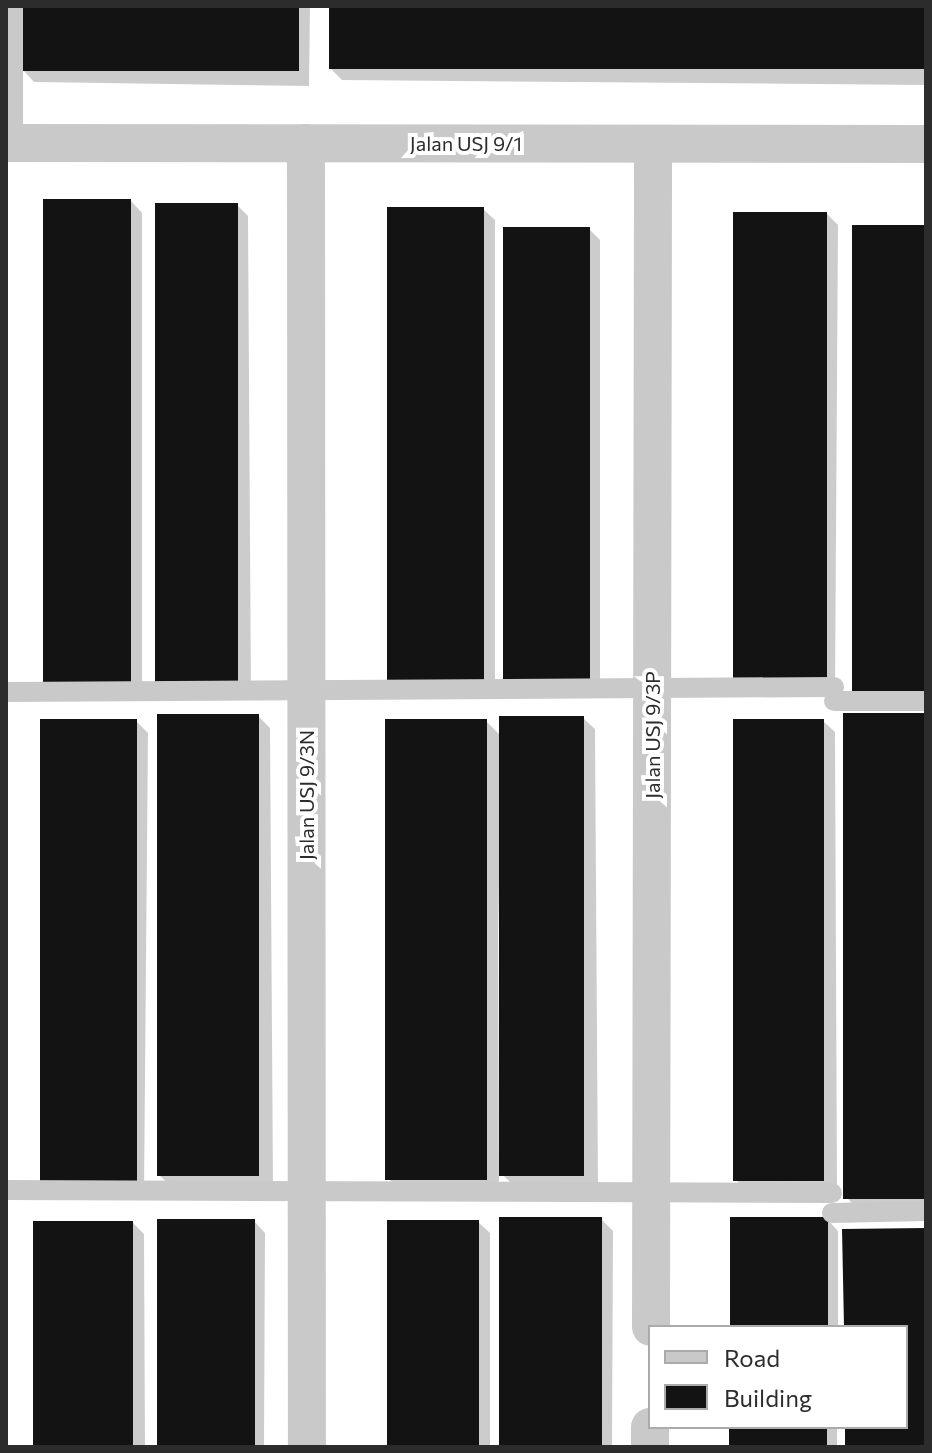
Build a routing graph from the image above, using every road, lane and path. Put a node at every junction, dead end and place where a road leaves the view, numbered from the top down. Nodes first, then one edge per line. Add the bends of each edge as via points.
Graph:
1 (13, 6) edge
2 (9, 143) edge
3 (306, 143) junction
4 (653, 144) junction
5 (926, 144) edge
6 (652, 688) junction
7 (306, 690) junction
8 (6, 692) edge
9 (926, 701) edge
10 (6, 1190) edge
11 (306, 1192) junction
12 (651, 1193) junction
13 (926, 1211) edge
14 (651, 1325) edge
15 (307, 1447) edge

1 - 2 lane
2 - 3 street, Jalan USJ 9/1
3 - 4 street, Jalan USJ 9/1
3 - 7 street, Jalan USJ 9/3N
4 - 5 street, Jalan USJ 9/1
4 - 6 street, Jalan USJ 9/3P
6 - 7 lane
6 - 9 lane
6 - 12 street, Jalan USJ 9/3P
7 - 8 lane
7 - 11 street, Jalan USJ 9/3N
10 - 11 lane
11 - 12 lane
11 - 15 street, Jalan USJ 9/3N
12 - 13 lane
12 - 14 street, Jalan USJ 9/3P

